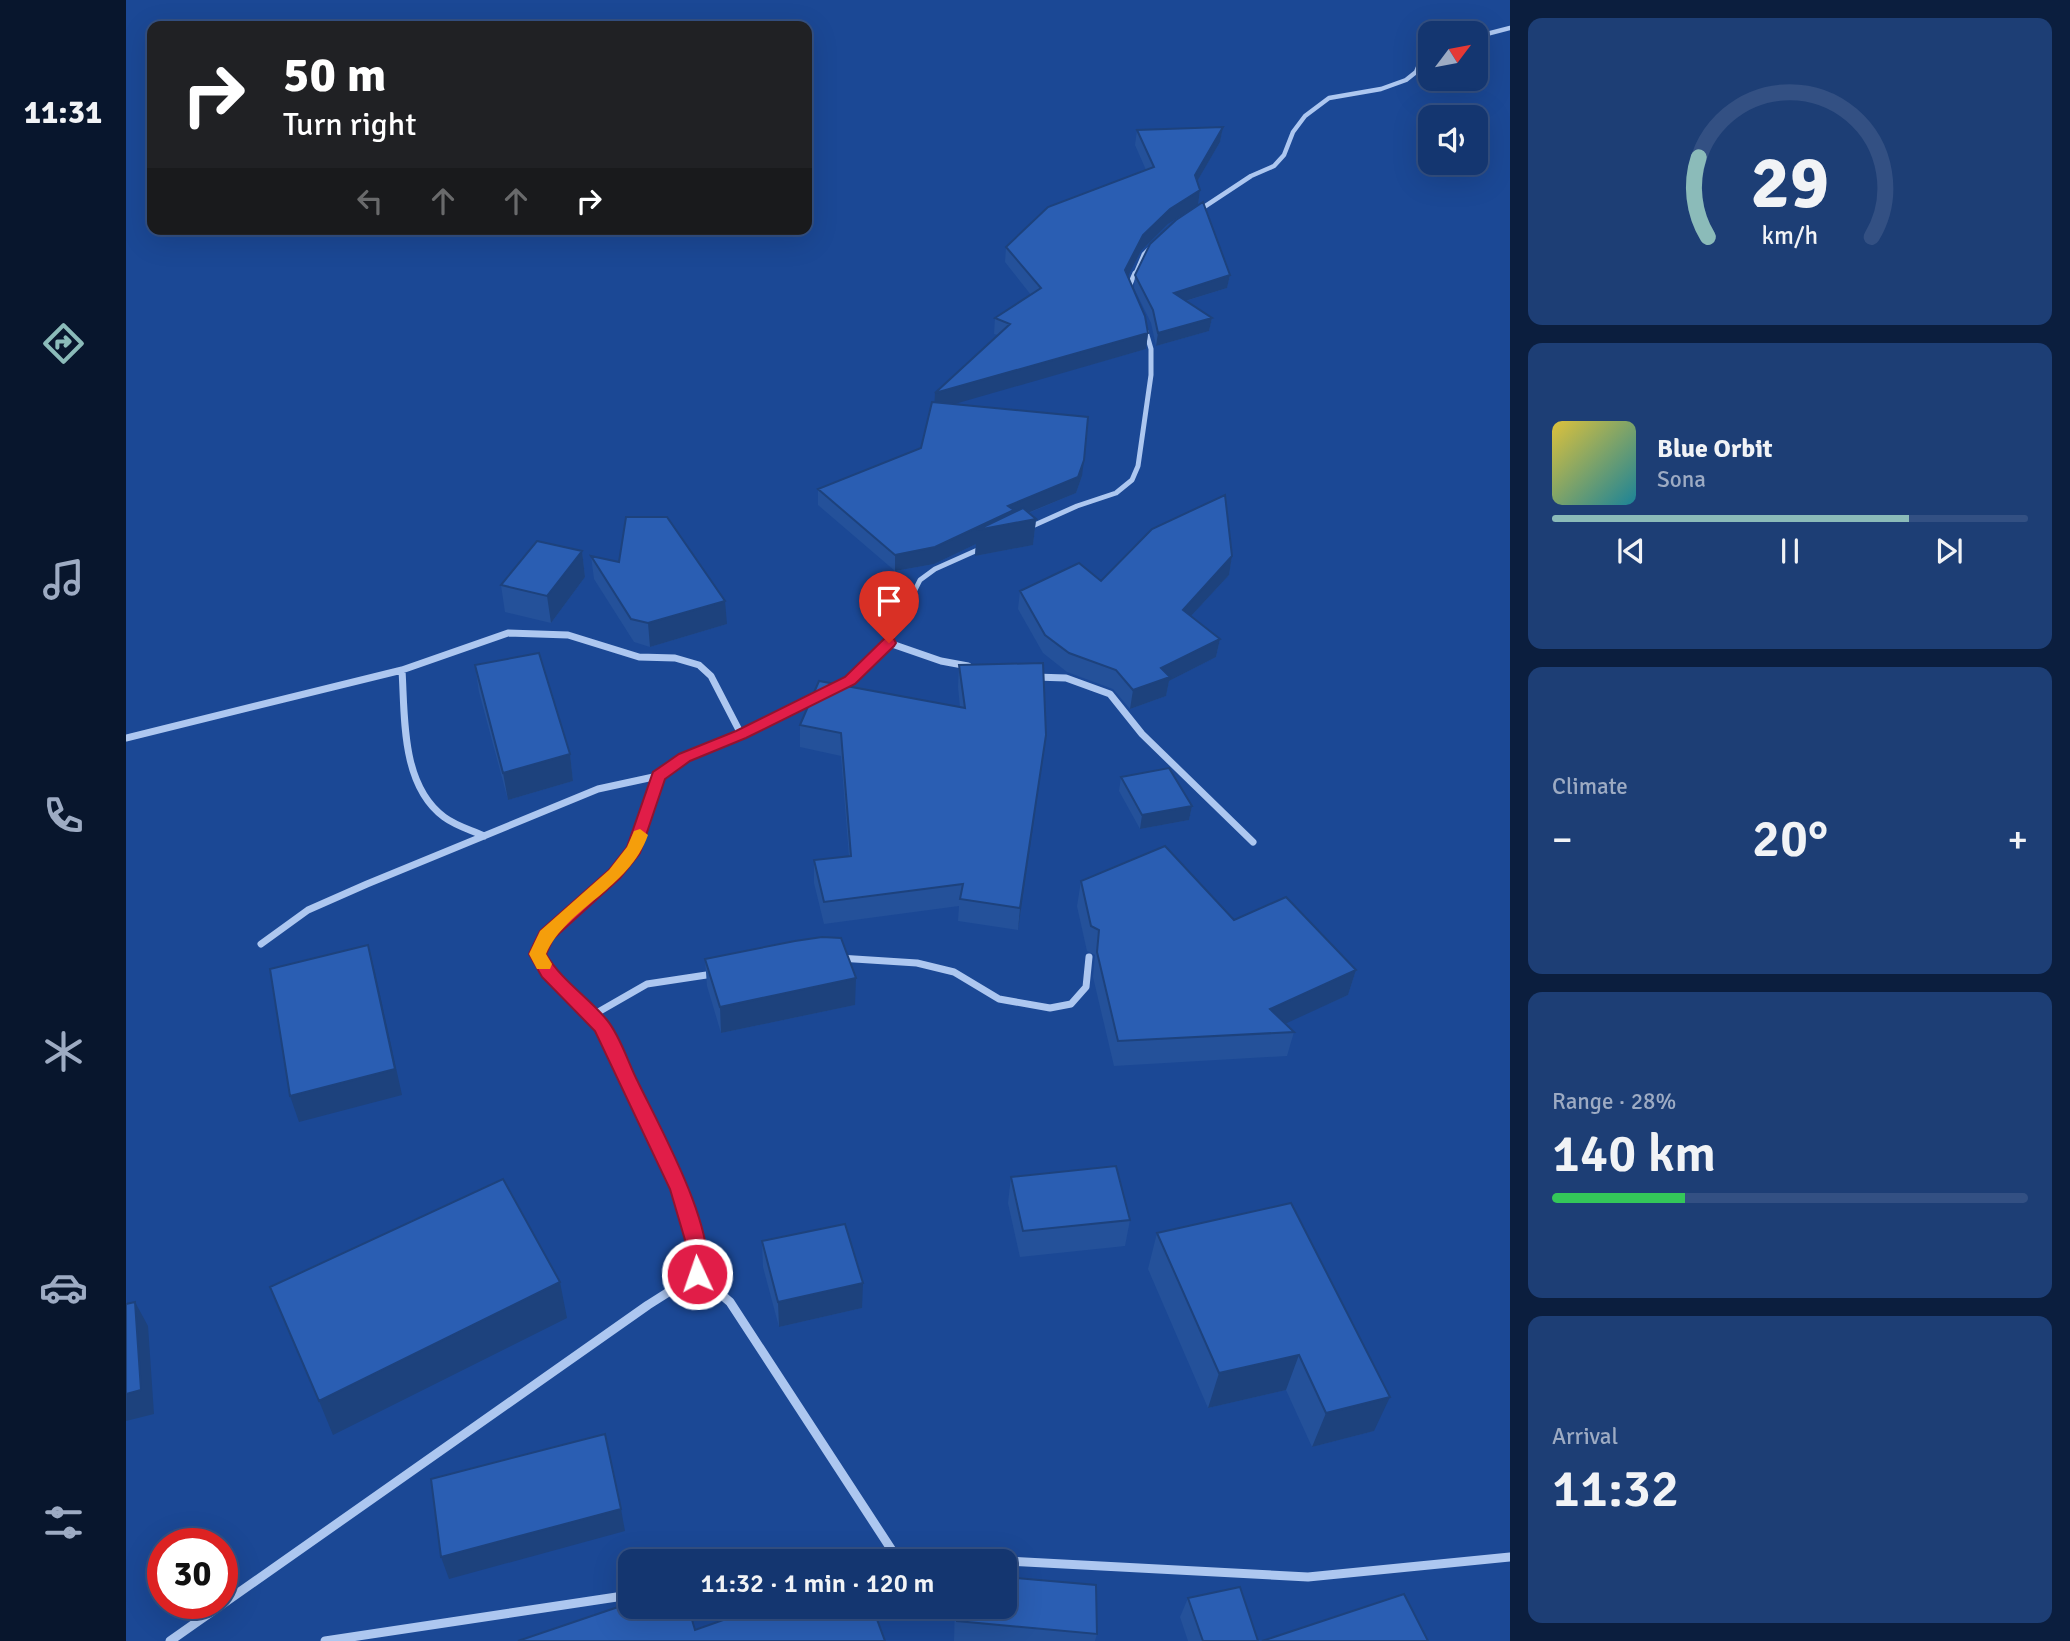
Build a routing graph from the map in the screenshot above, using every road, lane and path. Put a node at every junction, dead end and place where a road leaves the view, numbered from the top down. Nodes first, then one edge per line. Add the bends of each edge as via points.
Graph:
1 (1510, 28) edge
2 (1488, 34) edge
3 (1418, 67) edge
4 (1194, 214) edge
5 (1162, 237) edge
6 (1132, 299) edge
7 (1141, 319) edge
8 (1019, 532) edge
9 (995, 542) edge
10 (889, 643) junction
11 (977, 668) edge
12 (402, 670) junction
13 (1026, 676) edge
14 (741, 734) junction
15 (126, 738) edge
16 (659, 776) junction
17 (484, 836) junction
18 (1253, 842) dead end
19 (261, 944) dead end
20 (1089, 957) dead end
21 (834, 958) edge
22 (720, 973) edge
23 (593, 1015) junction
24 (697, 1274) junction
25 (891, 1549) edge
26 (1510, 1557) edge
27 (1017, 1561) edge
28 (618, 1597) edge
29 (170, 1641) edge
30 (325, 1641) edge

1 - 2 street
3 - 4 street via 1406,80 1381,89 1329,98 1305,116 1274,166
5 - 6 street via 1144,254 1128,288
7 - 8 street via 1150,337 1151,380 1133,480 1108,497
9 - 10 street via 920,580
10 - 11 street
10 - 14 street via 850,681
12 - 14 street via 508,633 568,635 639,657 699,665 711,676
12 - 15 street
12 - 17 street via 417,785 442,816
13 - 18 street via 1066,678 1110,694 1142,734
14 - 16 street via 684,757
16 - 17 street via 598,789
16 - 23 street via 635,849 615,874 546,935 538,954 548,972
17 - 19 street via 308,910
20 - 21 street via 1086,987 1071,1004 1050,1007 999,999 954,972 917,963
22 - 23 street via 647,984
23 - 24 street via 680,1189 695,1240
24 - 25 street via 730,1302
24 - 29 street
26 - 27 street via 1308,1577
28 - 30 street

